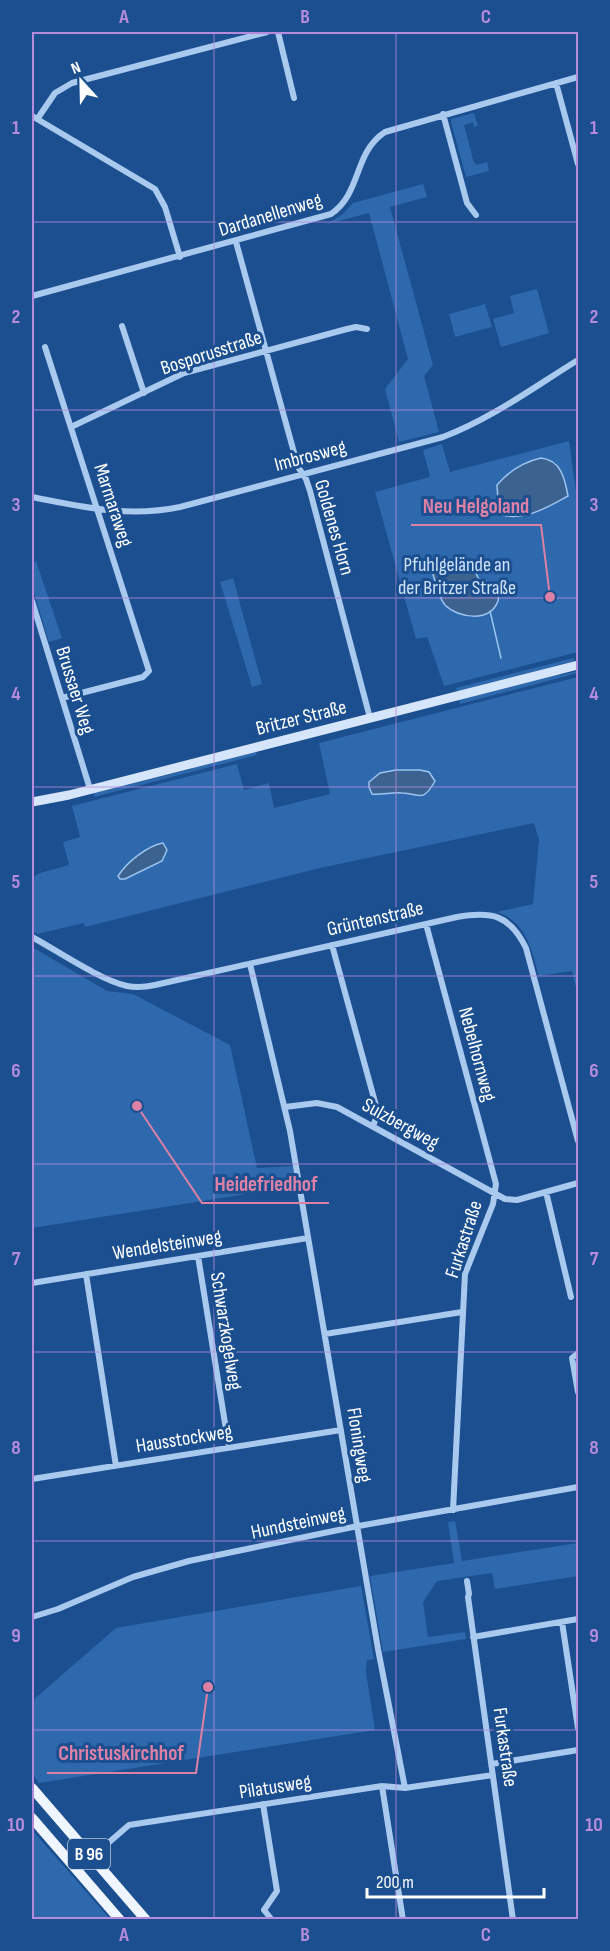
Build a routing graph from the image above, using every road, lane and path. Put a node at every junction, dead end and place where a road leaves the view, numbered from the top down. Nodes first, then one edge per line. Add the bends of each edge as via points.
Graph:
1 (267, 32) edge
2 (278, 32) edge
3 (579, 77) edge
4 (556, 83) junction
5 (294, 98) dead end
6 (443, 114) junction
7 (35, 117) edge
8 (579, 164) edge
9 (476, 215) dead end
10 (236, 242) junction
11 (180, 257) junction
12 (32, 296) edge
13 (122, 326) dead end
14 (367, 328) dead end
15 (45, 347) dead end
16 (266, 351) junction
17 (579, 360) edge
18 (144, 393) junction
19 (71, 427) junction
20 (302, 474) junction
21 (32, 497) edge
22 (98, 510) junction
23 (32, 601) edge
24 (579, 665) edge
25 (62, 698) junction
26 (370, 718) junction
27 (90, 789) junction
28 (32, 802) edge
29 (426, 924) junction
30 (32, 937) edge
31 (332, 945) junction
32 (250, 964) junction
33 (285, 1107) junction
34 (373, 1126) junction
35 (579, 1141) edge
36 (579, 1183) edge
37 (546, 1192) junction
38 (495, 1194) junction
39 (308, 1238) junction
40 (198, 1256) junction
41 (86, 1274) junction
42 (32, 1283) edge
43 (571, 1297) dead end
44 (462, 1312) junction
45 (325, 1334) junction
46 (579, 1353) edge
47 (578, 1387) edge
48 (341, 1430) junction
49 (229, 1448) junction
50 (116, 1466) junction
51 (32, 1479) edge
52 (579, 1487) edge
53 (453, 1510) junction
54 (357, 1527) junction
55 (467, 1581) dead end
56 (32, 1617) edge
57 (579, 1619) edge
58 (562, 1622) junction
59 (473, 1636) junction
60 (579, 1728) edge
61 (579, 1750) edge
62 (492, 1764) junction
63 (493, 1774) junction
64 (382, 1786) junction
65 (32, 1788) edge
66 (405, 1788) junction
67 (263, 1804) junction
68 (32, 1818) edge
69 (92, 1857) junction
70 (77, 1870) junction
71 (120, 1920) edge
72 (146, 1920) edge
73 (272, 1920) edge
74 (403, 1920) edge
75 (513, 1920) edge

1 - 7 street via 72,83 55,93
2 - 5 street
3 - 4 street, Dardanellenweg
4 - 6 street, Dardanellenweg
4 - 8 street
6 - 9 street via 467,203
6 - 10 street, Dardanellenweg via 393,128 376,138 365,153 347,200 331,214
7 - 11 street via 155,189 165,207
10 - 11 street, Dardanellenweg
10 - 16 street, Goldenes Horn
11 - 12 street, Dardanellenweg
13 - 18 street
14 - 16 street, Bosporusstraße via 347,329
15 - 19 street, Marmaraweg
16 - 18 street, Bosporusstraße via 184,373
16 - 20 street, Goldenes Horn
17 - 20 street, Imbrosweg via 455,433
18 - 19 street, Bosporusstraße
19 - 22 street, Marmaraweg
20 - 22 street, Imbrosweg via 154,512
20 - 26 street, Goldenes Horn
21 - 22 street, Imbrosweg
22 - 25 street, Marmaraweg via 148,674
23 - 25 street, Brussaer Weg
24 - 26 main road, Britzer Straße
25 - 27 street, Brussaer Weg
26 - 27 main road, Britzer Straße
27 - 28 main road, Britzer Straße
29 - 31 street, Grüntenstraße
29 - 35 street, Grüntenstraße via 489,914 505,920 517,931 529,957
29 - 38 street, Nebelhornweg via 496,1184
30 - 32 street, Grüntenstraße via 130,987
31 - 32 street, Grüntenstraße
31 - 34 street via 378,1113
32 - 33 street, Floningweg
33 - 34 street, Sulzbergweg via 325,1103
33 - 39 street, Floningweg
34 - 38 street, Sulzbergweg
36 - 37 street
37 - 38 street via 517,1200
37 - 43 street
38 - 44 street, Furkastraße via 465,1274
39 - 40 street, Wendelsteinweg
39 - 45 street, Floningweg
40 - 41 street, Wendelsteinweg
40 - 49 street, Schwarzkogelweg
41 - 42 street, Wendelsteinweg
41 - 50 street
44 - 45 street
44 - 53 street, Furkastraße
45 - 48 street, Floningweg
46 - 47 street via 572,1358
48 - 49 street, Hausstockweg
48 - 54 street, Floningweg
49 - 50 street, Hausstockweg
50 - 51 street, Hausstockweg
52 - 53 street, Hundsteinweg
53 - 54 street, Hundsteinweg
54 - 56 street, Hundsteinweg via 151,1571
54 - 66 street, Floningweg
55 - 59 street, Furkastraße
57 - 58 street
58 - 59 street
58 - 60 street
59 - 62 street, Furkastraße
61 - 62 street
62 - 63 street, Furkastraße
63 - 66 street, Pilatusweg
63 - 75 street, Furkastraße
64 - 66 street, Pilatusweg
64 - 67 street, Pilatusweg
64 - 74 street
65 - 69 main road, B 96
67 - 69 street, Pilatusweg via 129,1825
67 - 73 street via 277,1891 264,1910
68 - 70 main road, B 96
69 - 70 street, Pilatusweg
69 - 72 main road, B 96
70 - 71 main road, B 96

